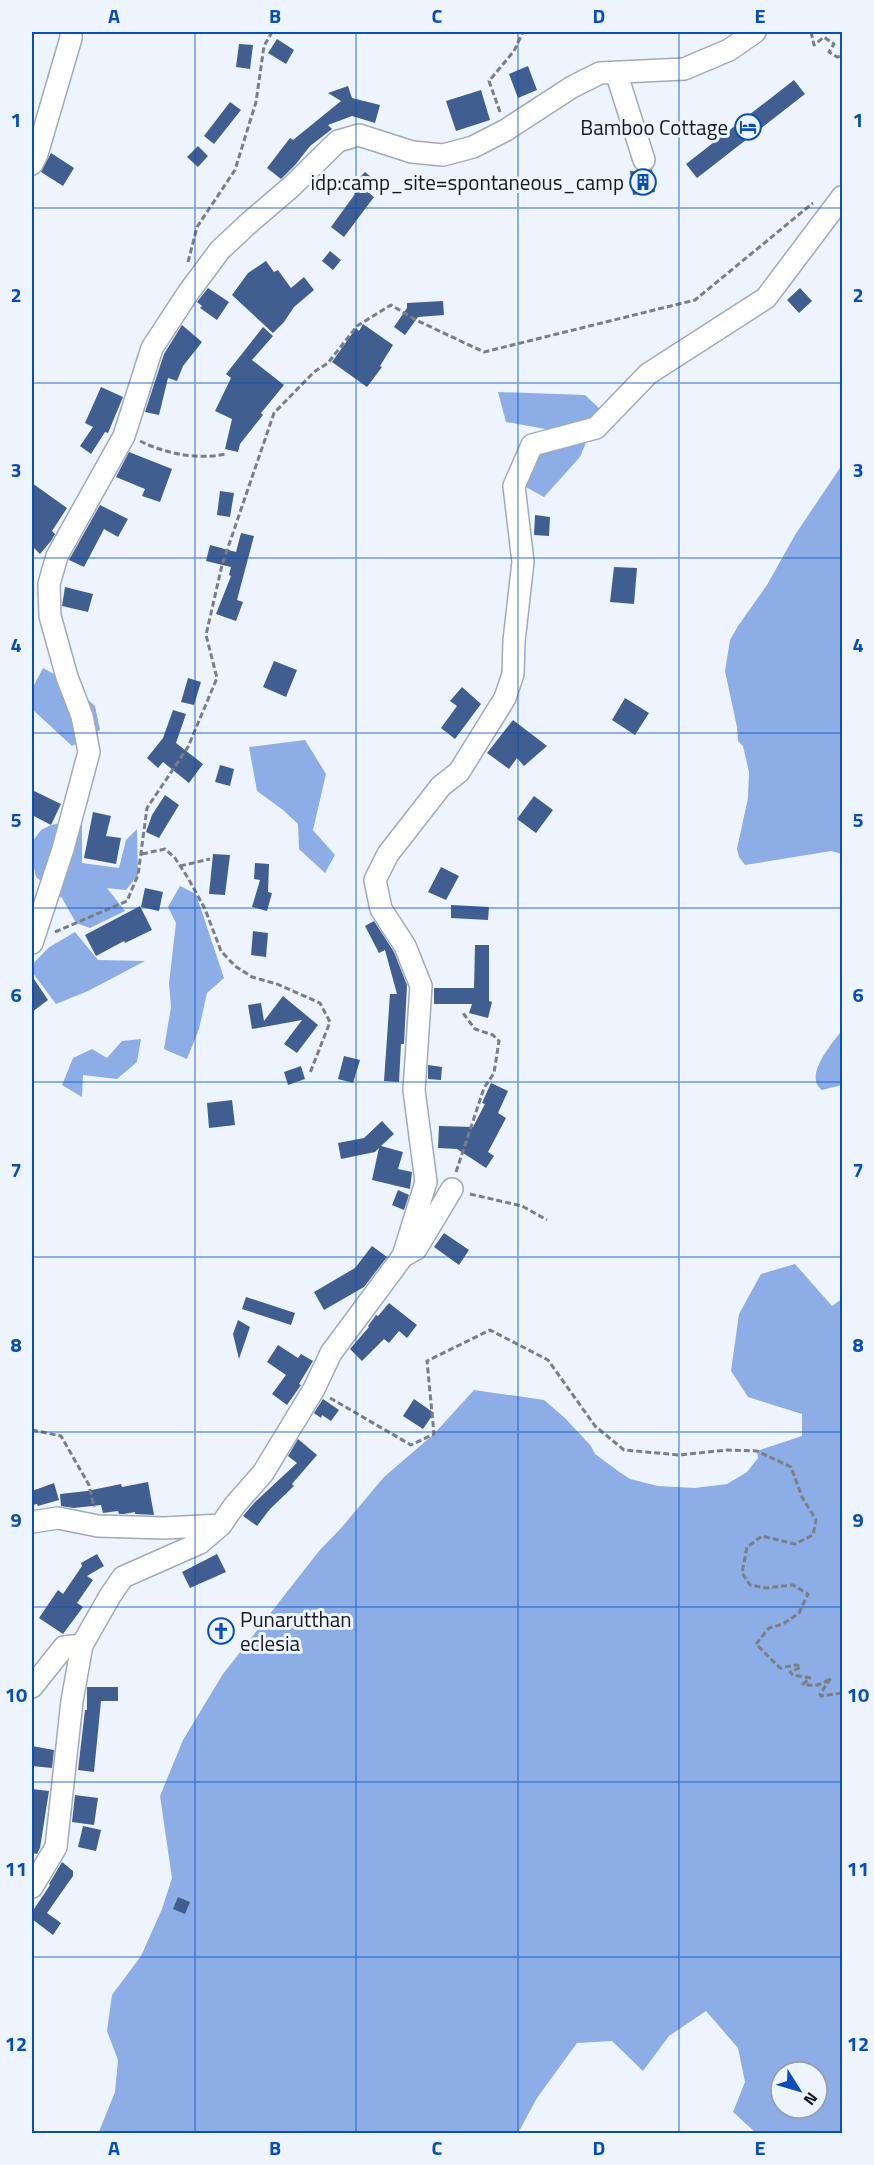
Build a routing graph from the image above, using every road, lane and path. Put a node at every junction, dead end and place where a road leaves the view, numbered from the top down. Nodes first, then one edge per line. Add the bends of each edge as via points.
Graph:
1 (71, 32) edge
2 (272, 32) edge
3 (523, 32) edge
4 (755, 32) edge
5 (811, 32) edge
6 (843, 56) edge
7 (616, 72) junction
8 (506, 130) junction
9 (644, 160) dead end
10 (32, 164) edge
11 (843, 197) edge
12 (817, 199) dead end
13 (188, 293) junction
14 (124, 436) junction
15 (226, 454) dead end
16 (142, 854) junction
17 (210, 859) dead end
18 (180, 866) junction
19 (32, 942) edge
20 (463, 1013) dead end
21 (310, 1073) dead end
22 (452, 1189) junction
23 (547, 1220) dead end
24 (404, 1256) junction
25 (314, 1389) junction
26 (32, 1430) edge
27 (32, 1522) edge
28 (221, 1525) junction
29 (98, 1526) junction
30 (82, 1645) junction
31 (32, 1687) edge
32 (843, 1693) edge
33 (32, 1887) edge

1 - 10 street
2 - 13 path via 264,46 256,102 235,170 196,227 186,269
3 - 8 path via 514,51 489,81
4 - 7 street via 729,50 684,69
5 - 6 path via 814,45 824,37 834,44 829,52
7 - 8 street via 600,73 572,87
7 - 9 street
8 - 13 street via 473,147 442,155 412,152 359,135 338,141 220,250
11 - 24 street via 766,298 648,374 596,428 532,445 514,486 523,562 513,674 505,698 459,772 441,786 388,854 375,880 381,909 405,946 421,986 414,1090 426,1182
12 - 16 path via 695,300 484,352 391,305 357,326 327,363 274,413 222,565 206,635 217,678 188,747 147,808
13 - 14 street via 152,348
14 - 15 path via 164,451 210,458
14 - 19 street via 57,556 50,584 50,616 82,716 89,752
16 - 18 path via 165,849
16 - 19 path via 127,901
17 - 18 path
18 - 21 path via 205,909 221,951 235,966 252,977 320,1003 330,1022
20 - 22 path via 475,1029 499,1041 494,1072 484,1088 458,1160
22 - 23 path via 522,1206
22 - 24 street via 416,1250
24 - 25 street via 331,1353
25 - 28 street via 263,1473
25 - 32 path via 411,1445 434,1434 427,1361 489,1330 548,1360 595,1426 624,1450 679,1455 757,1450 791,1467 816,1520 813,1535 795,1544 762,1536 747,1547 742,1573 750,1586 793,1585 808,1594 799,1613 768,1628 756,1644 780,1668 801,1667 790,1672 810,1678 803,1684 823,1684 831,1678 821,1696
26 - 29 path via 61,1436 89,1485
27 - 29 street via 58,1518
28 - 29 street
28 - 30 street via 200,1543 123,1577
30 - 31 street via 64,1647
30 - 33 street via 56,1847

